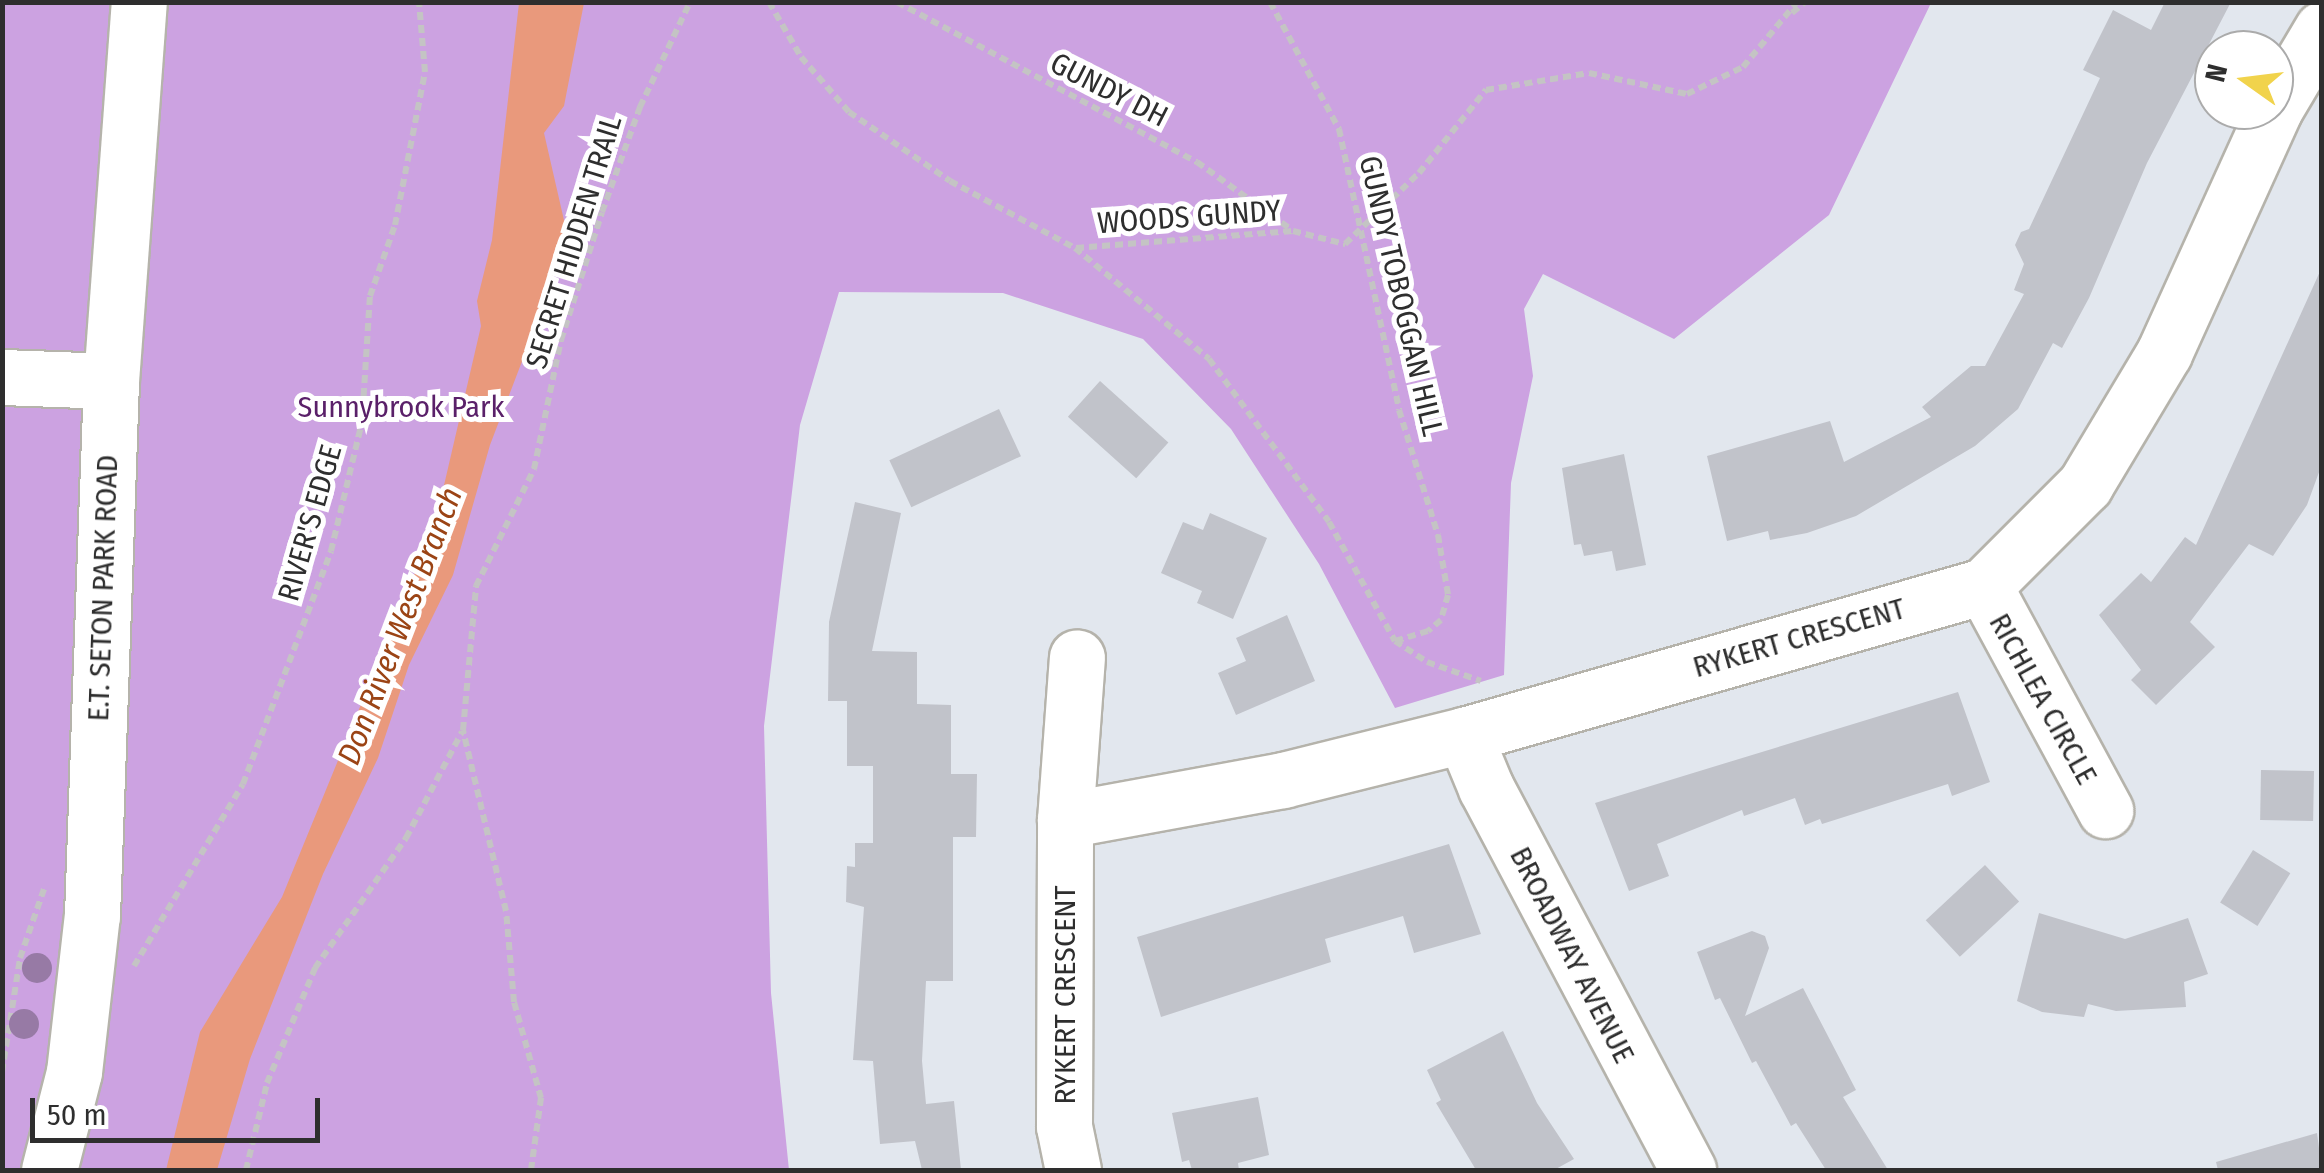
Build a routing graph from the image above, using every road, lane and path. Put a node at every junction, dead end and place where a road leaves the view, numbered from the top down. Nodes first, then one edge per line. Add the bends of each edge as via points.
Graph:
1 (139, 2) edge
2 (419, 2) edge
3 (690, 2) edge
4 (769, 2) edge
5 (897, 2) edge
6 (1270, 2) edge
7 (1797, 2) edge
8 (1805, 2) edge
9 (1787, 16) junction
10 (2322, 30) edge
11 (2294, 77) edge
12 (2265, 130) edge
13 (1361, 228) junction
14 (1293, 231) junction
15 (1075, 248) junction
16 (2, 378) edge
17 (112, 381) junction
18 (1984, 586) junction
19 (1395, 641) junction
20 (1077, 657) dead end
21 (463, 730) junction
22 (1464, 735) junction
23 (2106, 810) dead end
24 (1065, 820) junction
25 (86, 985) junction
26 (6, 1024) edge
27 (2, 1072) edge
28 (49, 1170) edge
29 (246, 1170) edge
30 (531, 1170) edge
31 (1073, 1170) edge
32 (1688, 1170) edge

1 - 17 street, E.T. SETON PARK ROAD
2 - 25 path, RIVER'S EDGE via 425,72 395,225 370,296 362,422 328,561 244,784 188,885 120,983
3 - 21 path, SECRET HIDDEN TRAIL via 640,108 602,212 561,340 534,469 476,586
4 - 15 path via 801,57 849,112 950,182
5 - 14 path, GUNDY DH via 1197,162
6 - 13 path, GUNDY TOBOGGAN HILL via 1339,129
7 - 9 path
8 - 9 path
9 - 13 path via 1743,67 1688,94 1589,73 1486,90 1419,173
10 - 11 street, RYKERT CRESCENT
12 - 18 street, RYKERT CRESCENT via 2164,353 2086,485
13 - 14 path, WOODS GUNDY via 1345,244
13 - 19 path, GUNDY TOBOGGAN HILL via 1399,410 1438,536 1448,595 1428,632
14 - 15 path, WOODS GUNDY
15 - 19 path via 1209,359 1328,522
16 - 17 street
17 - 25 street, E.T. SETON PARK ROAD
18 - 22 street, RYKERT CRESCENT
18 - 23 street, RICHLEA CIRCLE
19 - 22 path via 1427,662 1473,676 1496,696 1490,712
20 - 24 street, RYKERT CRESCENT
21 - 29 path, SECRET HIDDEN TRAIL via 406,838 315,968 267,1082
21 - 30 path, SECRET HIDDEN TRAIL via 506,911 514,1002 540,1098
22 - 24 street, RYKERT CRESCENT via 1284,780
22 - 32 street, BROADWAY AVENUE
24 - 31 street, RYKERT CRESCENT via 1064,1126
25 - 28 street, E.T. SETON PARK ROAD via 66,1114
26 - 27 path

